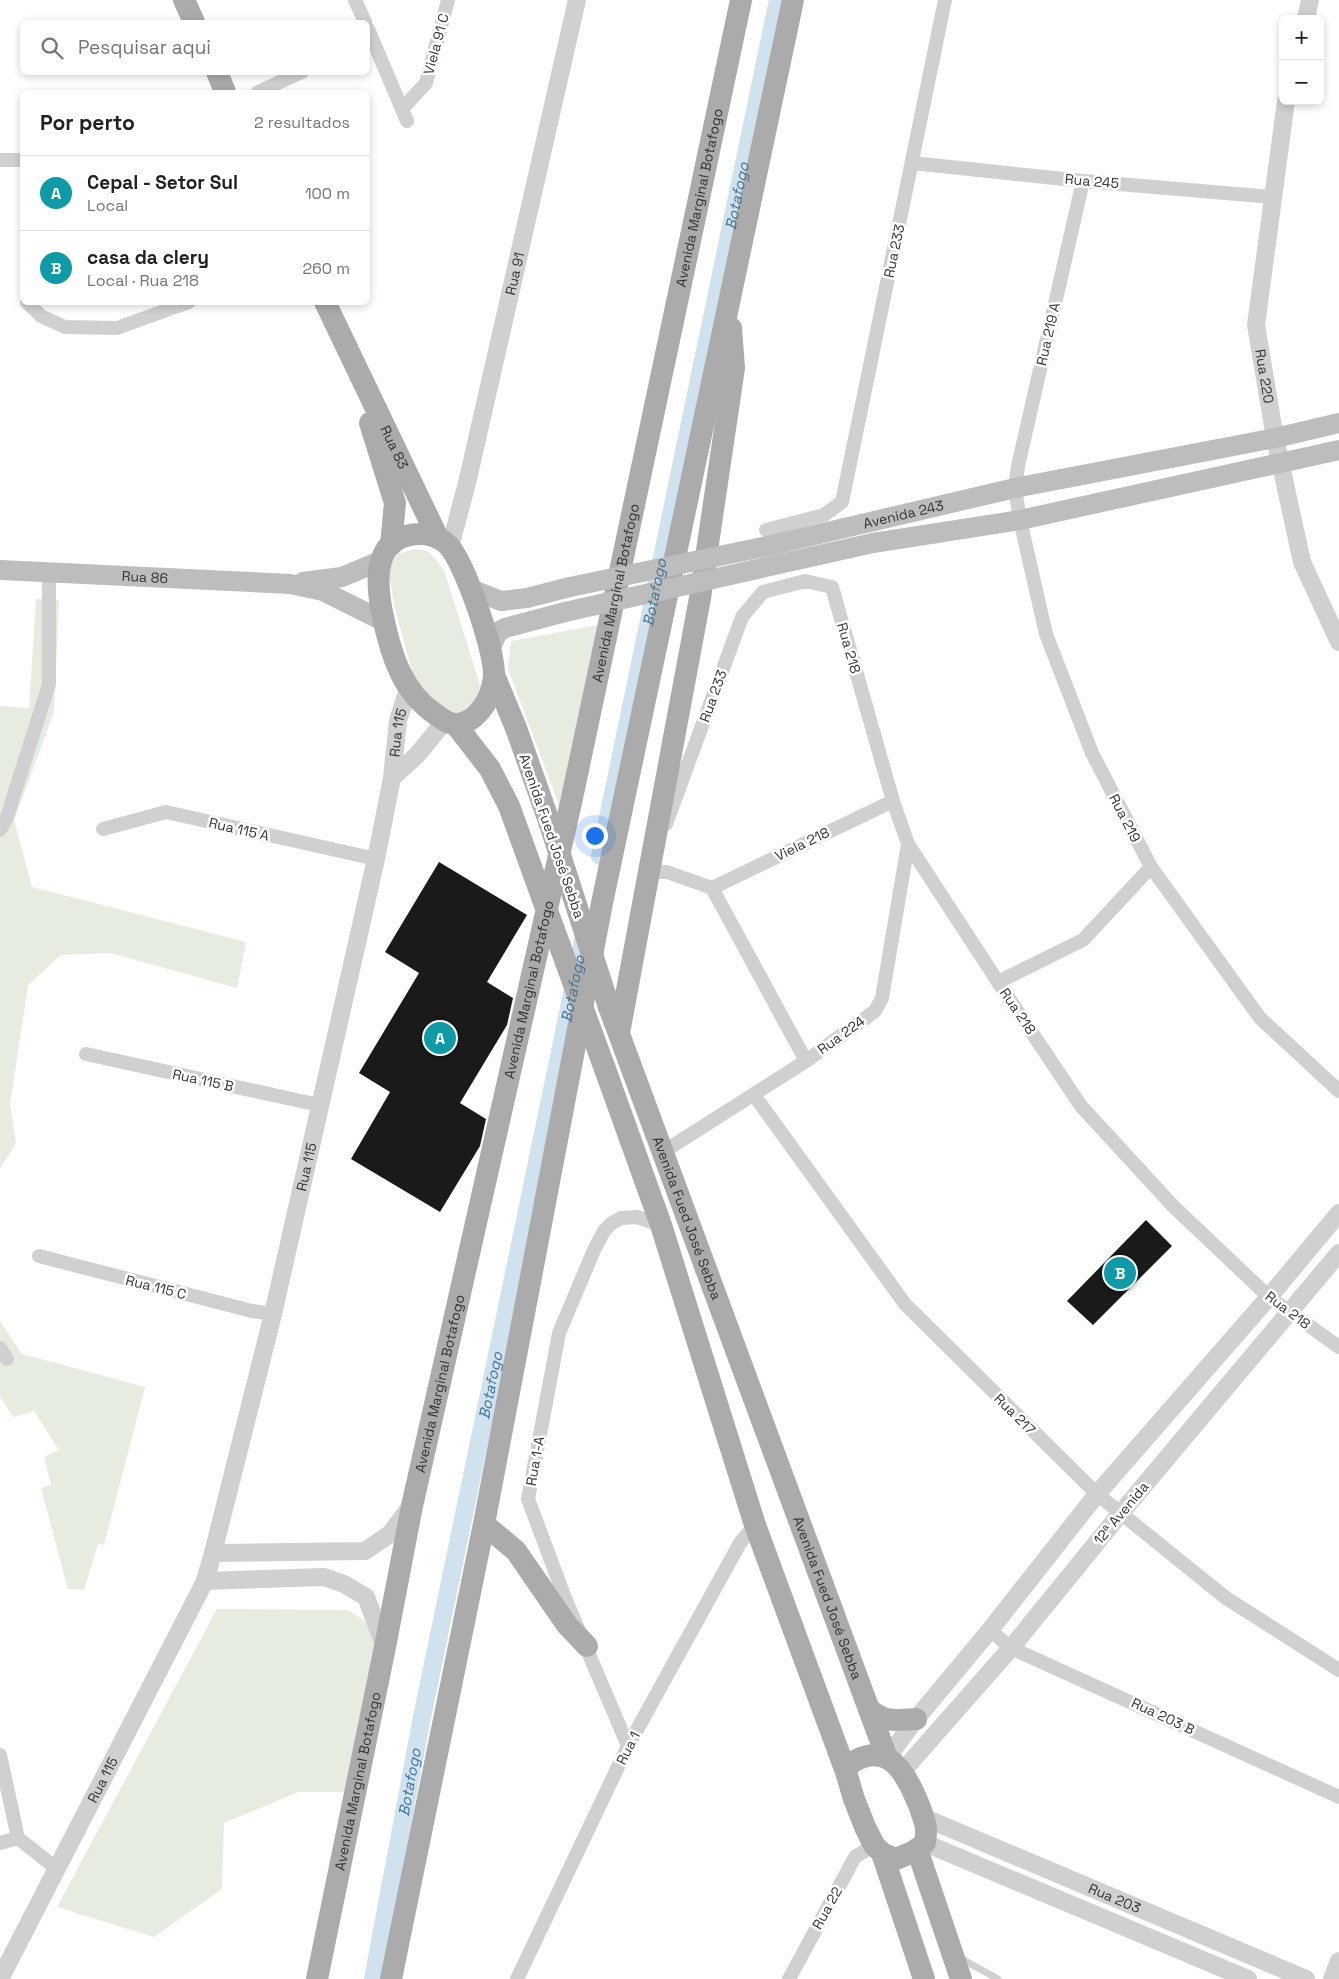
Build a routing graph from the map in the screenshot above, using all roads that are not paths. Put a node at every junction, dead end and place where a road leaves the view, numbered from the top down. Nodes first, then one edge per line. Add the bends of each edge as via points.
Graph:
1 (184, 0) edge
2 (355, 0) edge
3 (448, 0) edge
4 (577, 0) edge
5 (741, 0) edge
6 (793, 0) edge
7 (945, 0) edge
8 (1310, 0) edge
9 (1307, 15) edge
10 (193, 20) edge
11 (364, 20) edge
12 (370, 39) edge
13 (218, 75) edge
14 (295, 75) edge
15 (225, 90) edge
16 (262, 90) edge
17 (1285, 105) edge
18 (0, 160) edge
19 (20, 160) edge
20 (912, 163) junction
21 (1082, 181) junction
22 (1273, 197) junction
23 (30, 305) edge
24 (181, 305) edge
25 (326, 305) edge
26 (729, 305) junction
27 (351, 358) junction
28 (1339, 424) edge
29 (1275, 438) junction
30 (1339, 450) edge
31 (1280, 463) junction
32 (1015, 488) junction
33 (1020, 520) junction
34 (769, 538) junction
35 (444, 542) junction
36 (386, 553) junction
37 (0, 570) edge
38 (48, 573) junction
39 (290, 584) junction
40 (832, 587) joint
41 (471, 588) junction
42 (384, 621) junction
43 (1339, 642) edge
44 (490, 648) junction
45 (494, 675) junction
46 (408, 689) junction
47 (451, 723) junction
48 (392, 778) junction
49 (893, 801) junction
50 (103, 829) dead end
51 (0, 830) edge
52 (908, 844) junction
53 (376, 859) junction
54 (1150, 866) junction
55 (649, 872) junction
56 (712, 888) junction
57 (998, 982) junction
58 (619, 1033) junction
59 (86, 1054) dead end
60 (806, 1061) junction
61 (608, 1076) junction
62 (1339, 1091) edge
63 (754, 1095) junction
64 (319, 1105) junction
65 (663, 1152) junction
66 (1339, 1213) edge
67 (661, 1225) junction
68 (1339, 1253) edge
69 (39, 1256) dead end
70 (1269, 1297) junction
71 (1290, 1312) junction
72 (273, 1314) junction
73 (1339, 1347) edge
74 (1096, 1494) junction
75 (412, 1506) junction
76 (1120, 1514) junction
77 (484, 1524) junction
78 (755, 1525) junction
79 (213, 1553) junction
80 (205, 1581) junction
81 (990, 1630) junction
82 (587, 1646) junction
83 (385, 1647) junction
84 (1011, 1648) junction
85 (1339, 1670) edge
86 (869, 1708) junction
87 (916, 1719) junction
88 (628, 1746) junction
89 (0, 1755) edge
90 (894, 1765) junction
91 (846, 1772) junction
92 (1339, 1797) edge
93 (923, 1817) junction
94 (18, 1838) junction
95 (0, 1844) edge
96 (921, 1846) junction
97 (878, 1849) junction
98 (57, 1869) junction
99 (953, 1954) junction
100 (1339, 1961) edge
101 (0, 1979) edge
102 (317, 1979) edge
103 (391, 1979) edge
104 (517, 1979) edge
105 (789, 1979) edge
106 (924, 1979) edge
107 (961, 1979) edge
108 (998, 1979) edge
109 (1248, 1979) edge
110 (1306, 1979) edge
111 (1332, 1979) edge

1 - 10 main road
2 - 11 street
3 - 12 street, Viela 91 C via 426,83 405,115
4 - 35 street, Rua 91 via 467,483
5 - 75 main road, Avenida Marginal Botafogo via 570,808
6 - 26 main road
7 - 20 street, Rua 233
8 - 9 street
13 - 15 main road
14 - 16 street
17 - 22 street, Rua 220
18 - 19 street
20 - 21 street, Rua 245
20 - 34 street, Rua 233 via 842,502 824,515
21 - 22 street, Rua 245
21 - 32 street, Rua 219 A
22 - 29 street, Rua 220 via 1256,326
23 - 24 street via 41,316 65,327 117,328
25 - 27 main road, Rua 83
26 - 55 main road via 734,368 700,598
26 - 77 main road via 602,903
27 - 35 main road, Rua 83
27 - 36 main road, Rua 83 via 395,503
28 - 29 main road, Avenida 243
29 - 31 street, Rua 220
29 - 32 main road, Avenida 243
30 - 31 main road, Avenida 243
31 - 33 main road, Avenida 243
31 - 43 street, Rua 220 via 1302,562
32 - 33 street, Rua 219
32 - 34 main road, Avenida 243
33 - 44 main road, Avenida 243, bridge via 873,543 565,612 505,628 498,632
33 - 54 street, Rua 219 via 1046,634 1092,753
34 - 41 main road, Avenida 243, bridge via 527,598 501,601
35 - 36 main road via 424,534 408,535
35 - 41 main road, Rua 83 via 461,563
36 - 39 main road, Rua 86 via 342,576
36 - 42 main road, Rua 83 via 377,575
37 - 38 main road, Rua 86
38 - 39 main road, Rua 86
38 - 51 street via 48,684 7,818
39 - 42 main road, Rua 86 via 323,591
40 - 49 street, Rua 218
40 - 55 street, Rua 233 via 806,581 763,592 742,617
41 - 44 main road, Rua 83
42 - 46 main road, Avenida Fued José Sebba via 397,668
44 - 45 main road, Rua 83
45 - 47 main road via 490,695 476,717
45 - 58 main road, Avenida Fued José Sebba, bridge via 550,824
46 - 47 main road, Avenida Fued José Sebba via 426,708
46 - 48 street, Rua 115 via 398,721
47 - 48 street, Rua 115
47 - 61 main road, Avenida Fued José Sebba, bridge via 490,769 509,806
48 - 53 street, Rua 115
49 - 52 street, Rua 218
49 - 56 street, Viela 218
50 - 53 street, Rua 115 A via 166,812
52 - 57 street, Rua 218
52 - 60 street, Rua 224 via 882,998 875,1011
53 - 64 street, Rua 115
54 - 57 street via 1083,940
54 - 62 street, Rua 219 via 1260,1018
55 - 56 street via 667,872
55 - 58 main road
56 - 60 street
57 - 70 street, Rua 218 via 1081,1106 1172,1206
58 - 65 main road, Avenida Fued José Sebba
59 - 64 street, Rua 115 B
60 - 63 street, Rua 224
61 - 65 main road via 644,1141 653,1152
61 - 67 main road, Avenida Fued José Sebba
63 - 65 street, Rua 224
63 - 74 street, Rua 217 via 905,1304
64 - 72 street, Rua 115
65 - 86 main road, Avenida Fued José Sebba
66 - 70 street
67 - 78 main road, Avenida Fued José Sebba
67 - 82 street, Rua 1-A via 637,1217 621,1218 604,1231 594,1250 559,1333 528,1498 565,1598
68 - 71 street, 12ª Avenida
69 - 72 street, Rua 115 C via 252,1312
70 - 71 street, Rua 218
70 - 74 street
71 - 73 street, Rua 218
71 - 76 street, 12ª Avenida
72 - 79 street, Rua 115
74 - 76 street, Rua 217
74 - 81 street
75 - 79 street via 390,1534 364,1551
75 - 83 main road, Avenida Marginal Botafogo
76 - 84 street, 12ª Avenida
76 - 85 street, Rua 217 via 1226,1598
77 - 82 main road via 516,1551 567,1625
77 - 103 main road
78 - 88 street, Rua 1 via 740,1542
78 - 91 main road, Avenida Fued José Sebba
79 - 80 street, Rua 115
80 - 83 street via 324,1577 344,1584 366,1597
80 - 98 street, Rua 115
81 - 84 street, Rua 203 B
81 - 87 street
82 - 88 street, Rua 1-A
83 - 102 main road, Avenida Marginal Botafogo
84 - 90 street, 12ª Avenida
84 - 92 street, Rua 203 B
86 - 87 main road via 878,1717
86 - 90 main road, Avenida Fued José Sebba
87 - 90 street
88 - 104 street, Rua 1
89 - 94 street
90 - 91 main road via 875,1755 859,1758 850,1764
90 - 93 main road, Avenida Fued José Sebba via 914,1794
91 - 97 main road, Avenida Fued José Sebba via 865,1827
93 - 96 main road, Avenida Fued José Sebba via 926,1825
93 - 110 street, Rua 203
94 - 95 street
94 - 98 street
96 - 97 main road via 896,1859
96 - 99 main road
96 - 109 street, Rua 203
97 - 105 street, Rua 22 via 856,1857
97 - 106 main road
98 - 101 street, Rua 115
99 - 107 main road
99 - 108 lane
100 - 111 street

